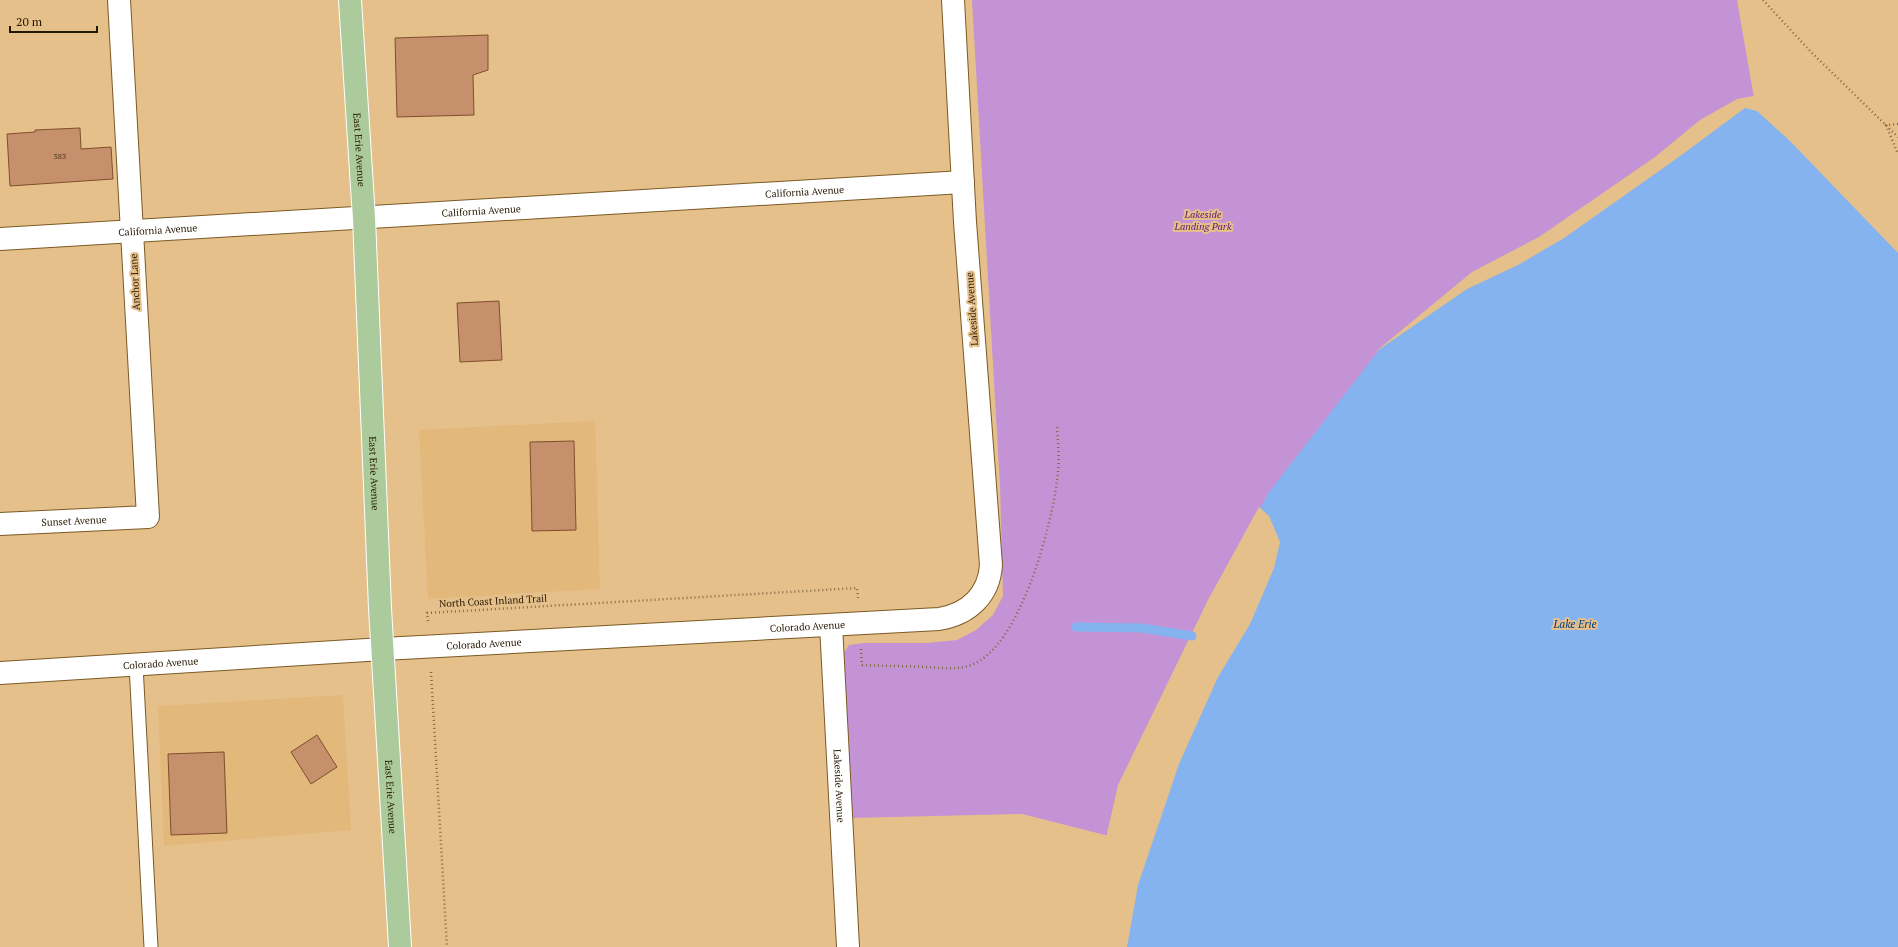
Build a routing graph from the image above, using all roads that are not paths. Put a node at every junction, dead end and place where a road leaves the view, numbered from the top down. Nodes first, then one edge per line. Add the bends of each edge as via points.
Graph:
1 (119, 0) edge
2 (350, 0) edge
3 (953, 0) edge
4 (963, 182) junction
5 (364, 218) junction
6 (132, 231) junction
7 (0, 239) edge
8 (148, 516) joint
9 (0, 524) edge
10 (966, 609) joint
11 (830, 625) junction
12 (383, 649) junction
13 (136, 664) junction
14 (0, 673) edge
15 (151, 947) edge
16 (400, 947) edge
17 (848, 947) edge

1 - 6 street, Anchor Lane
2 - 5 main road, East Erie Avenue
3 - 4 street, Lakeside Avenue
4 - 5 street, California Avenue
4 - 10 street, Lakeside Avenue via 991,565 985,590 974,604
5 - 6 street, California Avenue
5 - 12 main road, East Erie Avenue
6 - 7 street, California Avenue
6 - 8 street, Anchor Lane
8 - 9 street, Sunset Avenue
10 - 11 street, Colorado Avenue via 939,619
11 - 12 street, Colorado Avenue
11 - 17 street, Lakeside Avenue
12 - 13 street, Colorado Avenue
12 - 16 main road, East Erie Avenue
13 - 14 street, Colorado Avenue
13 - 15 lane

